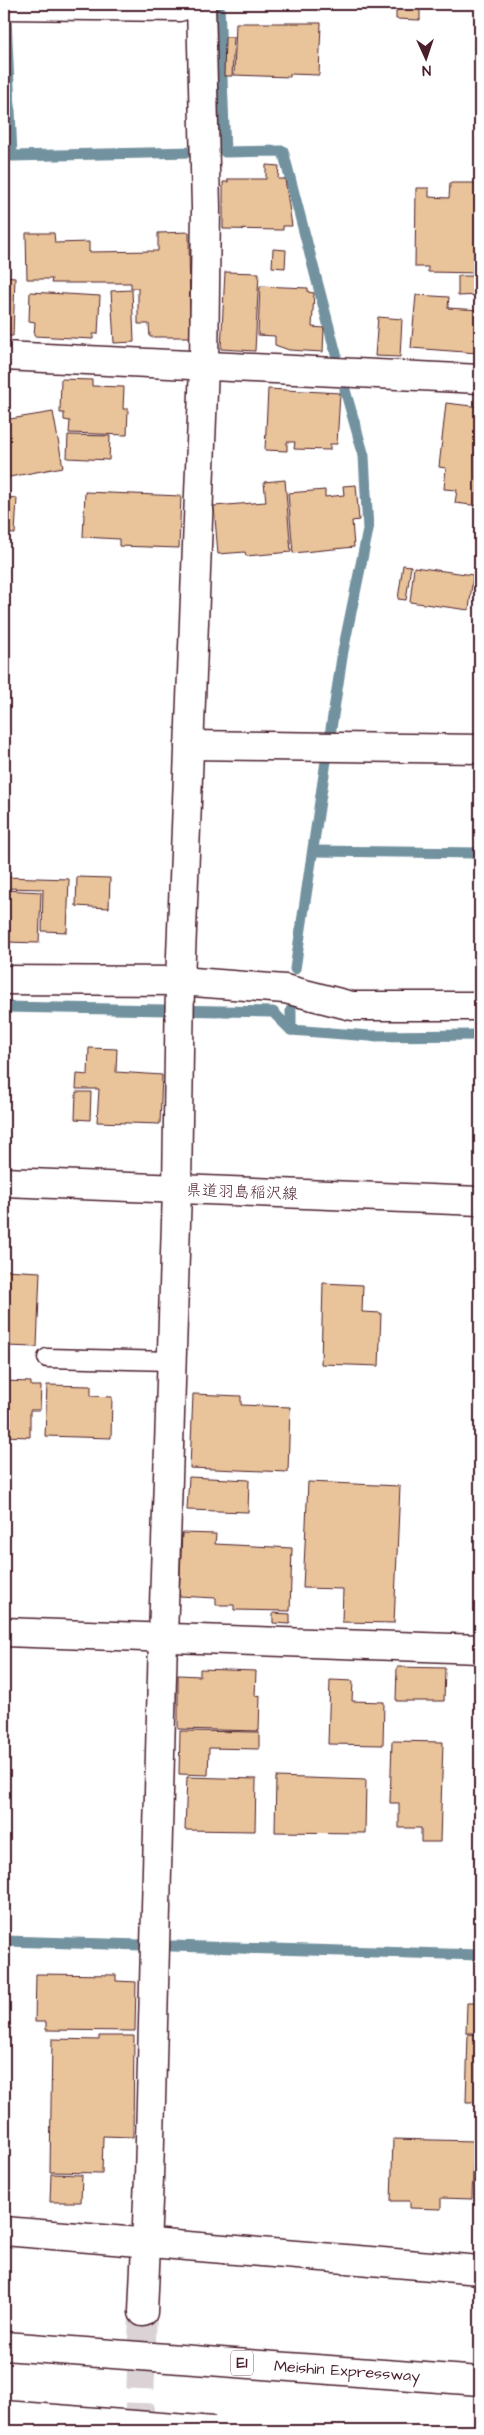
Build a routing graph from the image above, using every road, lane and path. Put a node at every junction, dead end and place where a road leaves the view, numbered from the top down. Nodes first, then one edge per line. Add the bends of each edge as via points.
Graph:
1 (4, 4) edge
2 (189, 4) edge
3 (202, 4) edge
4 (4, 356) edge
5 (204, 366) junction
6 (480, 379) edge
7 (189, 745) junction
8 (480, 749) edge
9 (4, 980) edge
10 (179, 1004) junction
11 (480, 1006) edge
12 (4, 1182) edge
13 (177, 1190) junction
14 (480, 1201) edge
15 (47, 1358) dead end
16 (171, 1360) junction
17 (4, 1632) edge
18 (163, 1638) junction
19 (480, 1649) edge
20 (4, 2231) edge
21 (147, 2241) junction
22 (480, 2270) edge
23 (143, 2312) tunnel mouth
24 (4, 2346) edge
25 (480, 2381) edge
26 (4, 2415) edge
27 (214, 2431) edge

1 - 2 main road via 179,7
3 - 5 main road via 206,208
4 - 5 main road
5 - 6 main road
5 - 7 main road
7 - 8 main road
7 - 10 main road
9 - 10 main road
10 - 11 main road via 285,989 352,1006
10 - 13 main road
12 - 13 main road, 県道羽島稲沢線
13 - 14 main road, 県道羽島稲沢線
13 - 16 main road
15 - 16 lane
16 - 18 main road
17 - 18 main road
18 - 19 main road
18 - 21 main road
20 - 21 main road
21 - 22 main road
21 - 23 main road
24 - 25 main road, Meishin Expressway / E1, bridge
26 - 27 main road, bridge

